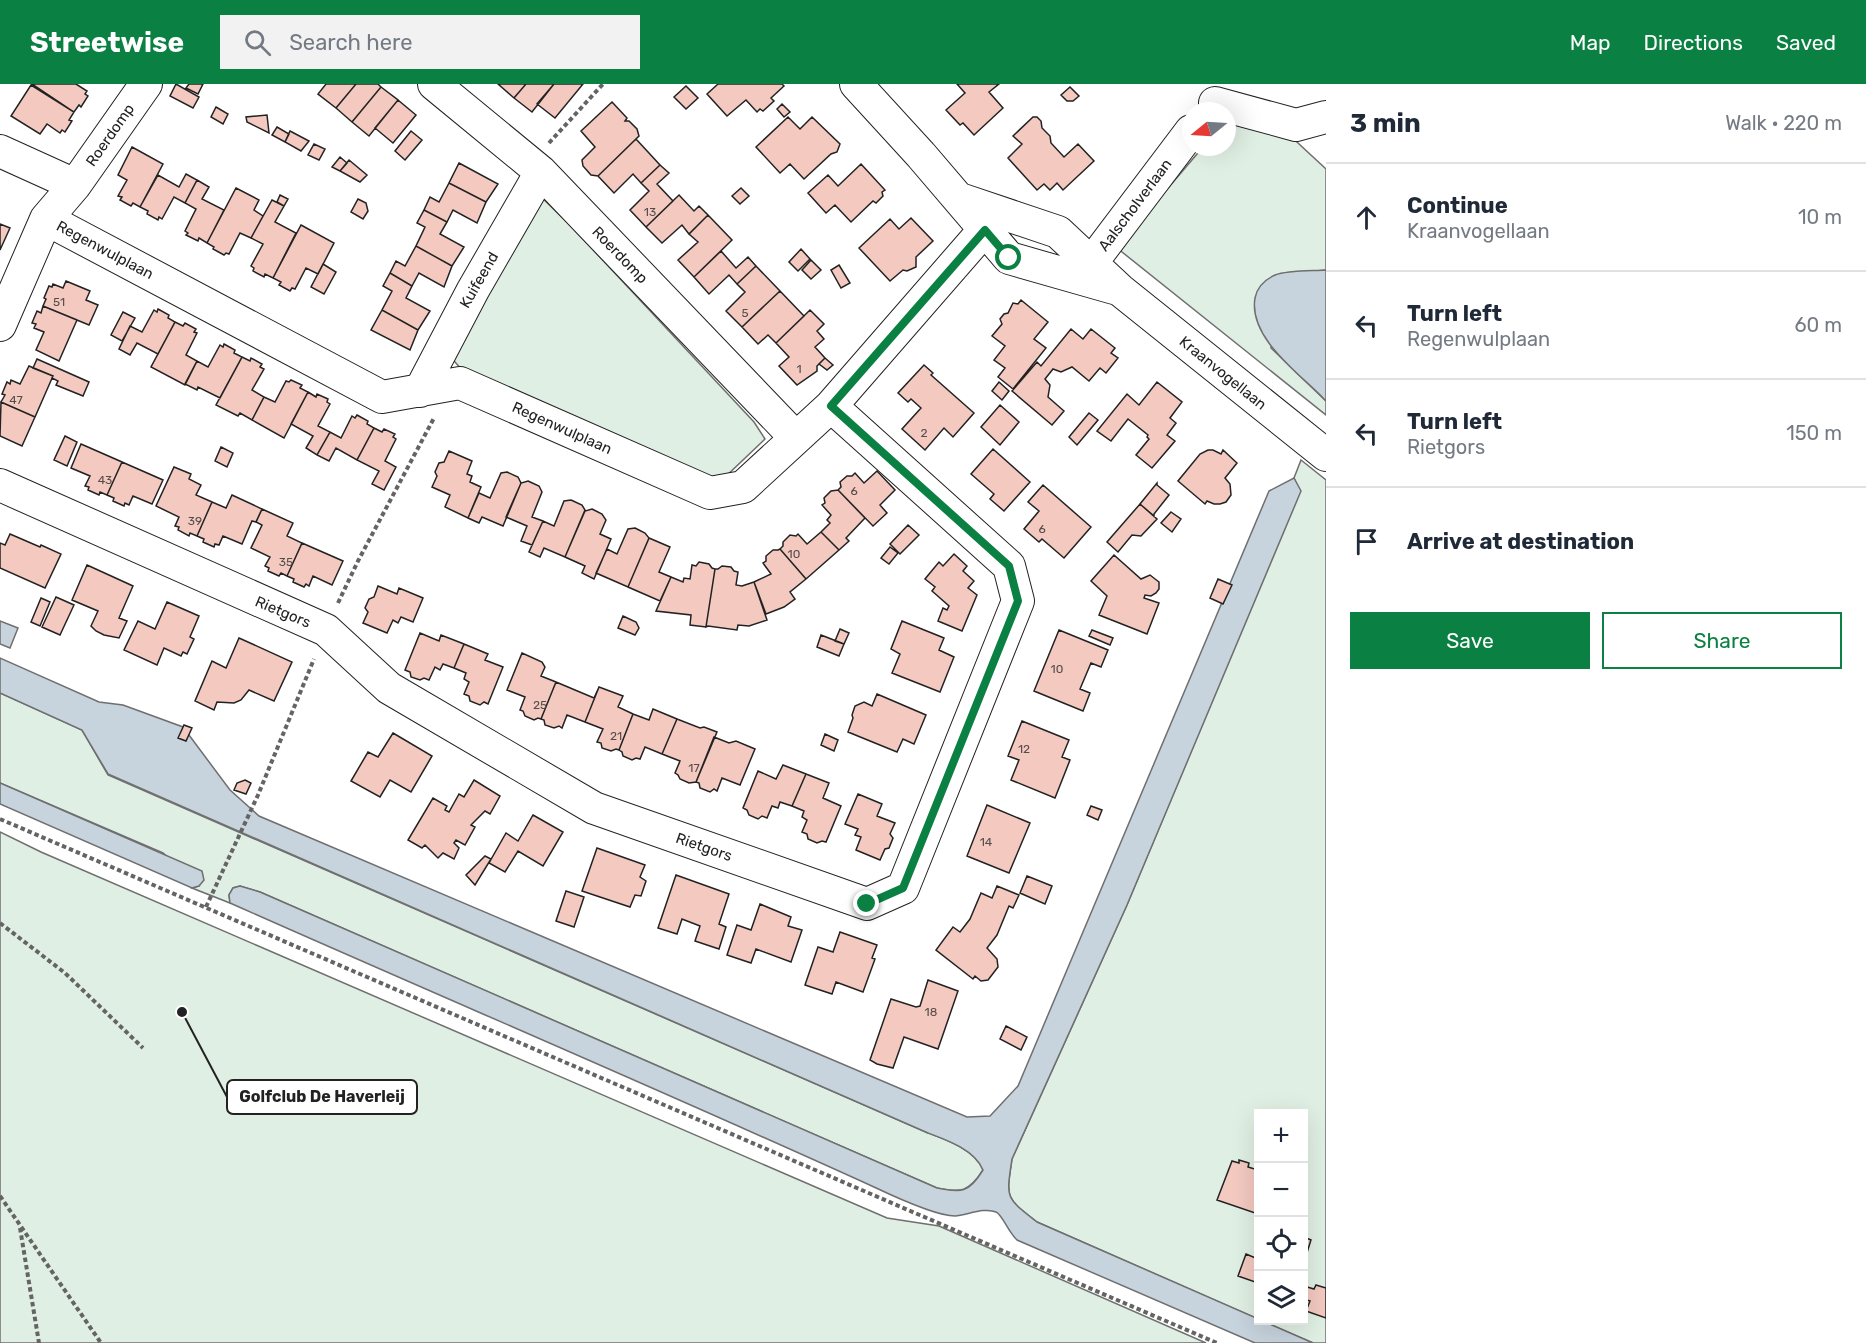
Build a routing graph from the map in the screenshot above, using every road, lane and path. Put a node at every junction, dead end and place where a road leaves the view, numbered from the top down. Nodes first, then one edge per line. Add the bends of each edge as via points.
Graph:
1 (146, 84) edge
2 (434, 84) edge
3 (603, 84) edge
4 (856, 84) edge
5 (1212, 99) edge
6 (1326, 117) edge
7 (1182, 143) edge
8 (0, 151) edge
9 (536, 168) junction
10 (75, 185) junction
11 (46, 219) junction
12 (992, 222) junction
13 (1086, 271) junction
14 (0, 325) edge
15 (420, 391) junction
16 (831, 406) junction
17 (796, 438) junction
18 (1326, 455) edge
19 (0, 485) edge
20 (326, 630) junction
21 (0, 819) edge
22 (206, 907) junction
23 (0, 922) edge
24 (143, 1048) dead end
25 (0, 1196) edge
26 (19, 1225) junction
27 (39, 1343) edge
28 (101, 1343) edge
29 (1217, 1343) edge

1 - 10 street, Roerdomp
2 - 9 street, Roerdomp
3 - 9 path
4 - 12 street, Kraanvogellaan via 960,199
5 - 6 street via 1296,125
7 - 13 street, Aalscholverlaan
8 - 10 street
9 - 15 street, Kuifeend via 506,234
9 - 17 street, Roerdomp
10 - 11 street
11 - 14 street
11 - 15 street, Regenwulplaan via 382,397
12 - 13 street, Kraanvogellaan via 1058,232
12 - 16 street, Regenwulplaan
13 - 18 street, Kraanvogellaan via 1120,290
15 - 17 street, Regenwulplaan via 460,383 710,493 743,487
15 - 20 path via 434,417
16 - 17 street, Regenwulplaan
16 - 20 street, Rietgors via 1009,566 1018,601 903,888 867,904 594,808 389,688
19 - 20 street, Rietgors
20 - 22 path via 258,795
21 - 22 path
22 - 29 path
23 - 24 path via 65,973
25 - 26 path
26 - 27 path
26 - 28 path

